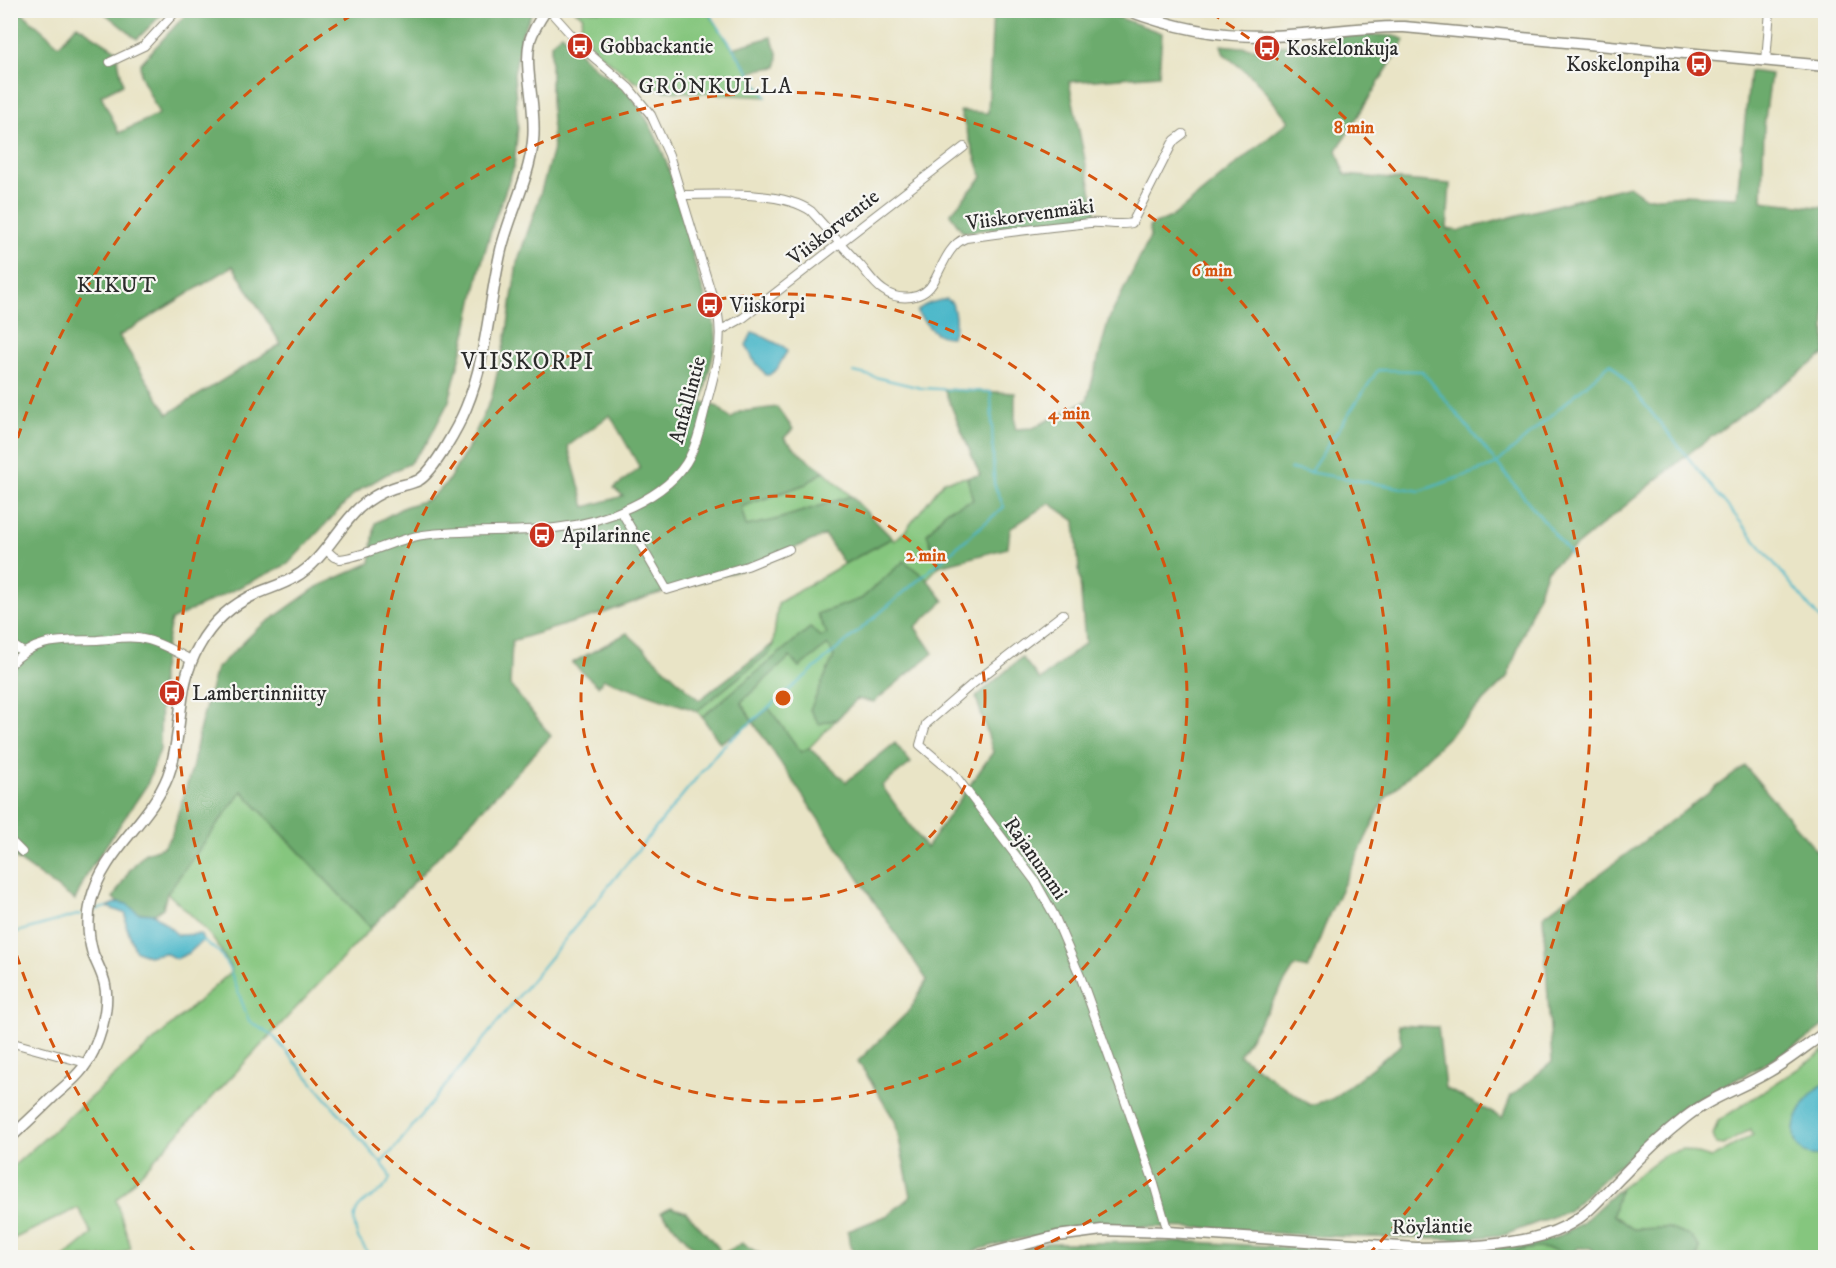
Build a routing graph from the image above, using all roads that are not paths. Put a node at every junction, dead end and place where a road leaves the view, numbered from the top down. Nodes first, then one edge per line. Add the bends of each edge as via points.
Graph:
1 (177, 10) edge
2 (548, 10) edge
3 (1127, 10) edge
4 (1770, 10) edge
5 (1766, 61) junction
6 (110, 62) dead end
7 (1826, 66) edge
8 (1183, 134) dead end
9 (964, 147) dead end
10 (681, 195) junction
11 (841, 244) junction
12 (721, 330) junction
13 (621, 511) junction
14 (326, 549) junction
15 (789, 549) dead end
16 (1063, 614) dead end
17 (10, 643) edge
18 (23, 652) junction
19 (191, 660) junction
20 (10, 665) edge
21 (10, 840) edge
22 (22, 852) dead end
23 (1826, 1032) edge
24 (13, 1043) dead end
25 (86, 1063) junction
26 (10, 1138) edge
27 (1167, 1232) junction
28 (972, 1257) edge

1 - 6 street via 144,46
2 - 10 street, Anfallintie via 584,49 629,88 651,115
2 - 14 street via 531,38 528,58 534,111 530,165 502,246 468,404 427,475 370,499
3 - 5 street via 1183,27 1246,36 1404,27
4 - 5 street
5 - 7 street
8 - 11 street, Viiskorvenmäki via 1172,144 1133,222 966,238 957,243 924,294 900,298 882,290
9 - 11 street, Viiskorventie
10 - 11 street, Viiskorvenmäki via 793,201 811,211
10 - 12 street, Anfallintie
11 - 12 street, Viiskorventie via 743,318
12 - 13 street, Anfallintie via 708,398 690,458 659,491
13 - 14 street, Anfallintie via 554,528 420,535 340,559
13 - 15 street via 667,590
14 - 19 street via 294,578 249,598 223,615
16 - 27 street, Rajanummi via 926,724 920,745 954,774 1035,881 1054,915 1121,1090
17 - 18 street
18 - 19 street via 51,642 131,637 150,640
18 - 20 street
19 - 25 street via 167,777 156,800 108,863 94,889 88,914 89,932 105,983 106,1008
21 - 22 street
23 - 27 street, Röyläntie via 1771,1071 1687,1116 1592,1207 1567,1227 1543,1236 1514,1242 1416,1248
24 - 25 street
25 - 26 street
27 - 28 street, Röyläntie via 1102,1230 1057,1236

